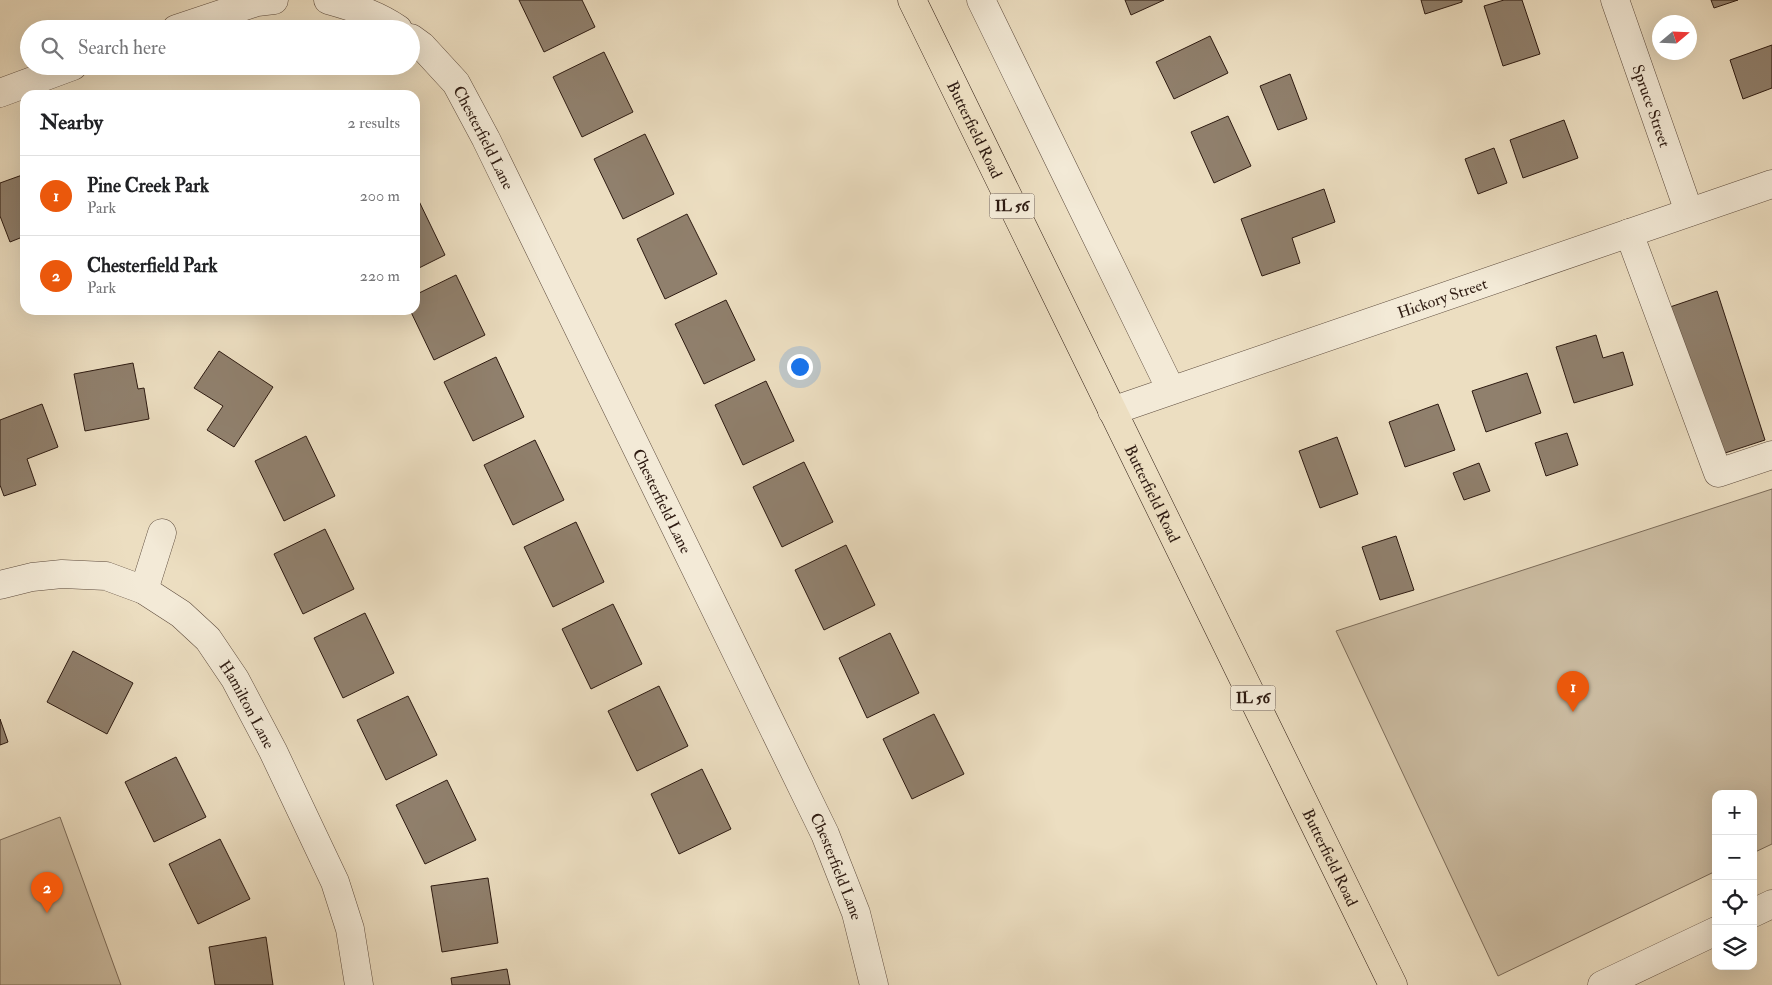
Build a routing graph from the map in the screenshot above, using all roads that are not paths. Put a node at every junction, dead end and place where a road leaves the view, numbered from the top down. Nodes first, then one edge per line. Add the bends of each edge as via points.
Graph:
1 (274, 0) edge
2 (328, 0) edge
3 (912, 0) edge
4 (981, 0) edge
5 (1615, 0) edge
6 (362, 5) edge
7 (203, 20) edge
8 (385, 20) edge
9 (420, 45) edge
10 (49, 75) edge
11 (0, 93) edge
12 (1772, 184) edge
13 (1689, 212) junction
14 (1629, 233) junction
15 (1171, 390) junction
16 (1112, 411) junction
17 (1772, 454) edge
18 (162, 533) dead end
19 (0, 585) edge
20 (144, 590) junction
21 (1772, 904) edge
22 (1757, 911) edge
23 (1712, 933) edge
24 (359, 985) edge
25 (874, 985) edge
26 (1394, 985) edge
27 (1602, 985) edge

1 - 7 street via 257,2
2 - 6 street
3 - 16 main road, Butterfield Road / IL 56
4 - 15 street
5 - 13 street, Spruce Street
6 - 8 street
9 - 25 street, Chesterfield Lane via 456,83 494,156 825,834 856,913
10 - 11 street
12 - 13 street, Hickory Street
13 - 14 street, Hickory Street
14 - 15 street, Hickory Street
14 - 17 street via 1718,473
15 - 16 street, Hickory Street
16 - 26 main road, Butterfield Road / IL 56
18 - 20 street
19 - 20 street, Hamilton Lane via 62,574 106,576
20 - 24 street, Hamilton Lane via 181,614 208,640 235,679 335,882 350,929
21 - 22 street
23 - 27 street

